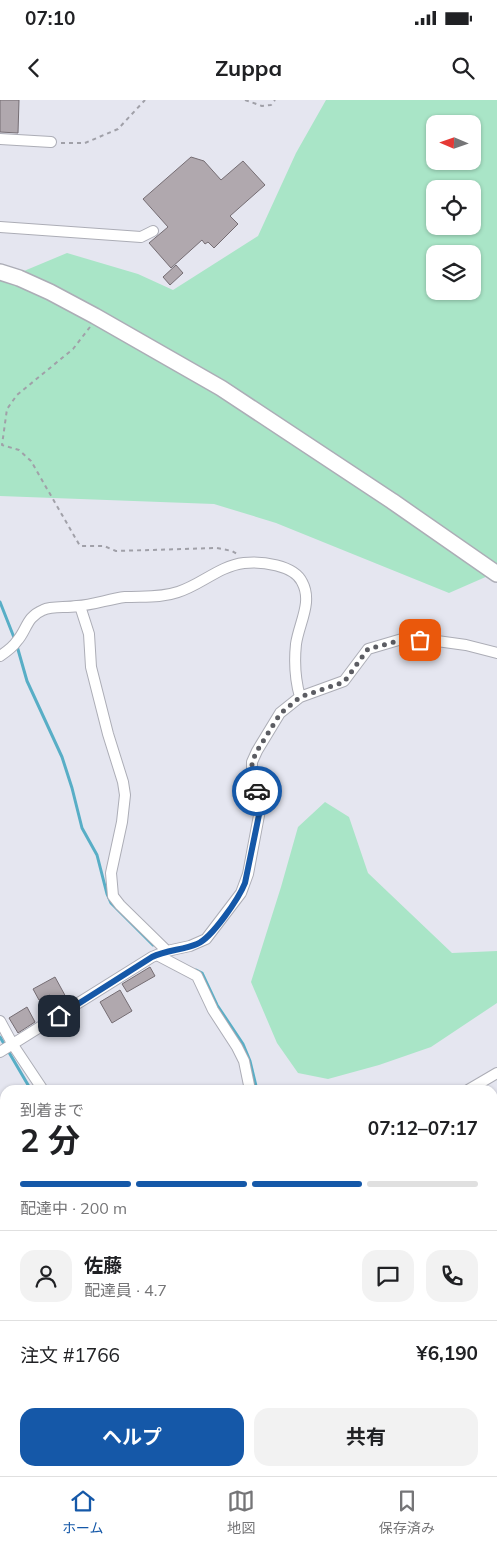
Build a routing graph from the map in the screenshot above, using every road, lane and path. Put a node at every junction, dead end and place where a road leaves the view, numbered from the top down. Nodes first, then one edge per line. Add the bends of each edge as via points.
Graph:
1 (145, 100) edge
2 (245, 100) edge
3 (275, 100) edge
4 (0, 139) edge
5 (51, 142) joint
6 (0, 227) edge
7 (153, 231) dead end
8 (0, 272) edge
9 (95, 316) junction
10 (244, 563) junction
11 (497, 574) edge
12 (80, 606) junction
13 (497, 653) edge
14 (0, 656) edge
15 (300, 697) junction
16 (162, 953) junction
17 (0, 1021) edge
18 (6, 1049) edge
19 (497, 1072) edge
20 (38, 1085) edge
21 (249, 1085) edge
22 (476, 1085) edge

1 - 5 path via 118,129 85,143
2 - 3 path via 262,106 271,105
4 - 5 street
6 - 7 street via 141,236
8 - 9 street via 19,278
9 - 10 path via 73,349 17,395 7,409 2,445 19,450 31,461 80,546 104,546 116,551 217,548 232,551
9 - 11 street via 221,388
10 - 12 street via 214,573 178,592 124,597
10 - 15 street via 276,565 291,570 302,580 307,594 296,643 295,676
12 - 14 street via 44,609 28,622 15,643
12 - 16 street via 89,634 91,667 124,782 122,822 111,873 113,896
13 - 15 street via 437,641 402,640 368,649 344,682
15 - 16 street via 280,714 252,762 260,810 248,874 241,893 206,939
16 - 18 street
16 - 21 street via 197,976 244,1061
17 - 18 street
18 - 20 street
19 - 22 street

